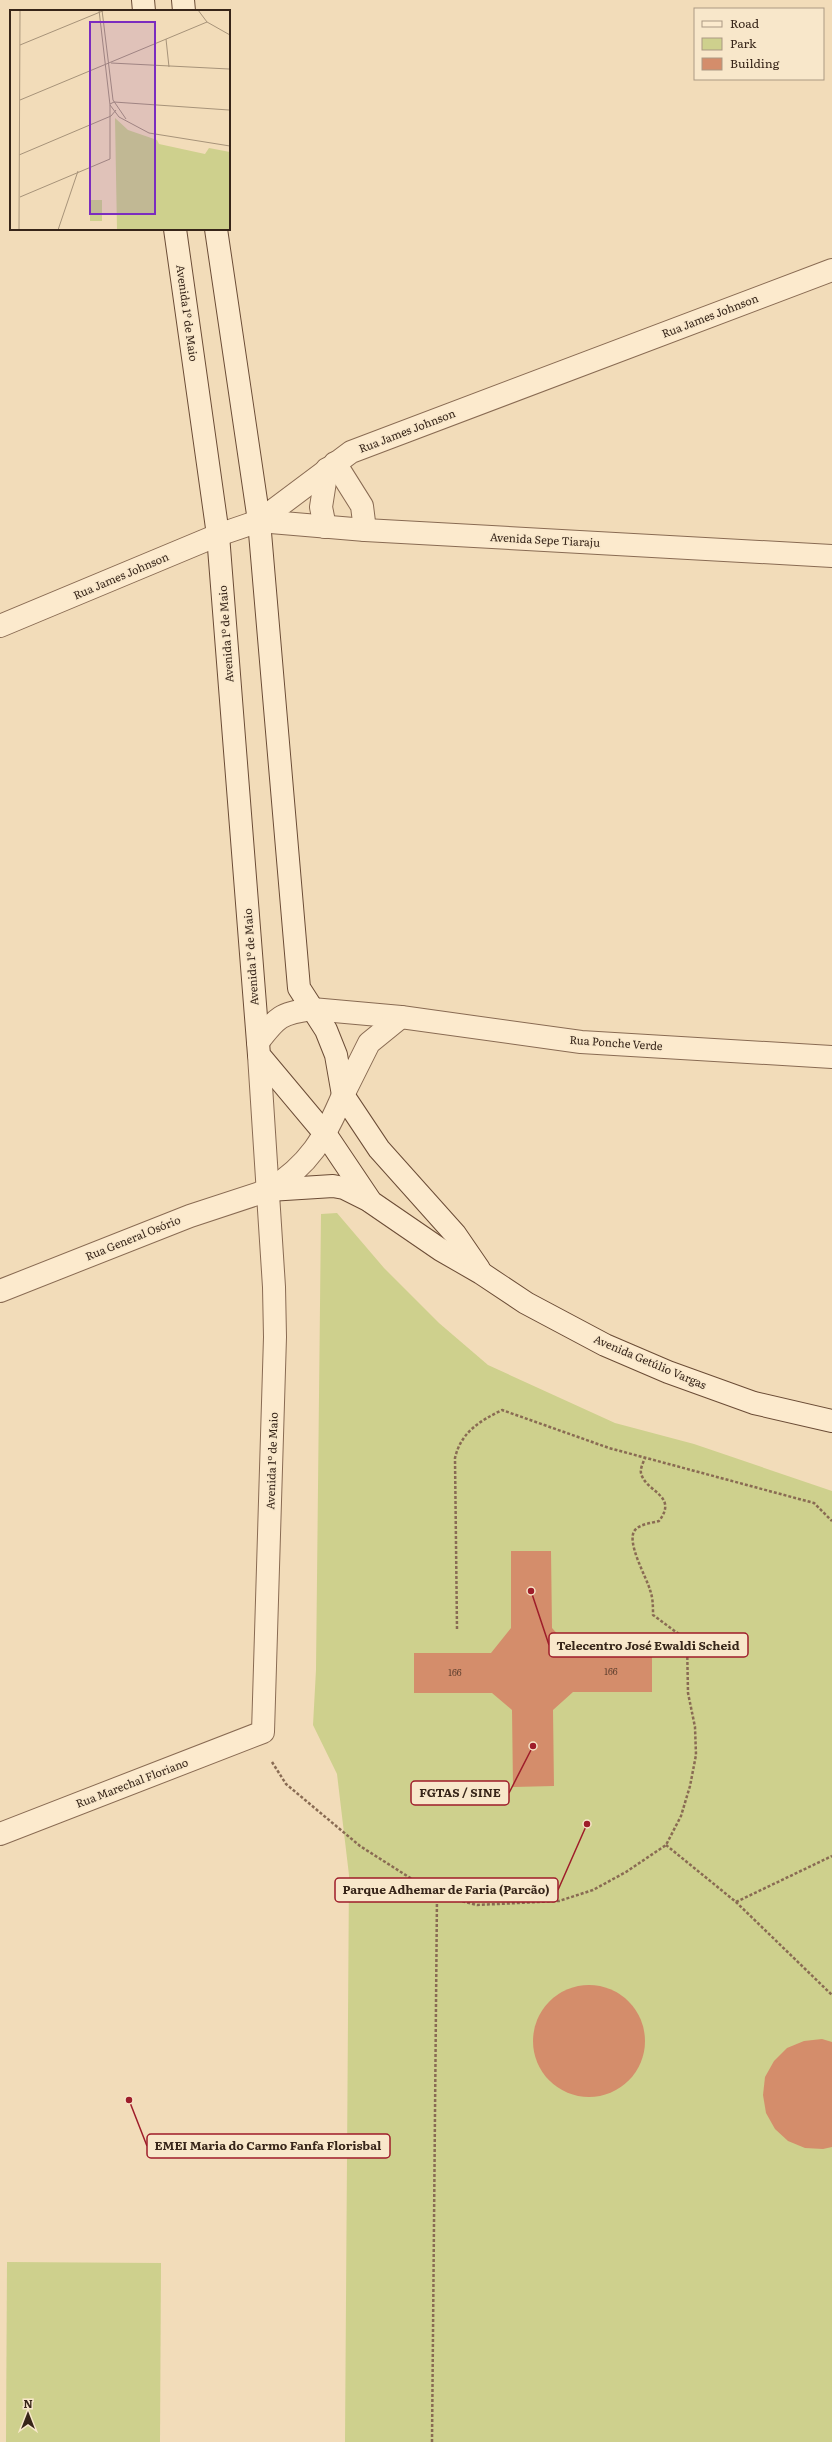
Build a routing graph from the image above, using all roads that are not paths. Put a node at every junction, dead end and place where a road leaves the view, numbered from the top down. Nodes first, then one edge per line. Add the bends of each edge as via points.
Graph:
1 (143, 0) edge
2 (183, 0) edge
3 (144, 10) edge
4 (184, 10) edge
5 (175, 230) edge
6 (216, 230) edge
7 (832, 270) edge
8 (331, 466) junction
9 (259, 521) junction
10 (325, 527) junction
11 (365, 530) junction
12 (218, 535) junction
13 (832, 556) edge
14 (0, 626) edge
15 (312, 1009) junction
16 (401, 1017) junction
17 (258, 1048) junction
18 (832, 1057) edge
19 (343, 1095) junction
20 (326, 1134) junction
21 (268, 1190) junction
22 (371, 1202) junction
23 (481, 1273) junction
24 (0, 1291) edge
25 (832, 1421) edge
26 (263, 1732) joint
27 (0, 1834) edge

1 - 3 street
2 - 4 street
5 - 12 street, Avenida 1º de Maio
6 - 9 street
7 - 8 street, Rua James Johnson via 350,452
8 - 9 street, Rua James Johnson
8 - 10 street via 321,508
8 - 11 street via 362,506
9 - 10 street, Avenida Sepe Tiaraju
9 - 12 street, Rua James Johnson
9 - 15 street via 299,988
10 - 11 street, Avenida Sepe Tiaraju
11 - 13 street, Avenida Sepe Tiaraju
12 - 14 street, Rua James Johnson
12 - 17 street, Avenida 1º de Maio
15 - 16 street, Rua Ponche Verde
15 - 17 street via 288,1012 273,1022
15 - 19 street via 326,1030 336,1055
16 - 18 street, Rua Ponche Verde via 581,1042
16 - 19 street via 369,1044
17 - 20 street, Avenida Getúlio Vargas
17 - 21 street, Avenida 1º de Maio
19 - 20 street
19 - 23 street, Avenida Getúlio Vargas via 379,1149 455,1234
20 - 21 street via 296,1171
20 - 22 street, Avenida Getúlio Vargas
21 - 22 street via 333,1186 344,1188
21 - 24 street, Rua General Osório via 190,1216
21 - 26 street, Avenida 1º de Maio via 274,1287 275,1387
22 - 23 street, Avenida Getúlio Vargas via 415,1234
23 - 25 street, Avenida Getúlio Vargas via 566,1326 668,1372 754,1403
26 - 27 street, Rua Marechal Floriano

